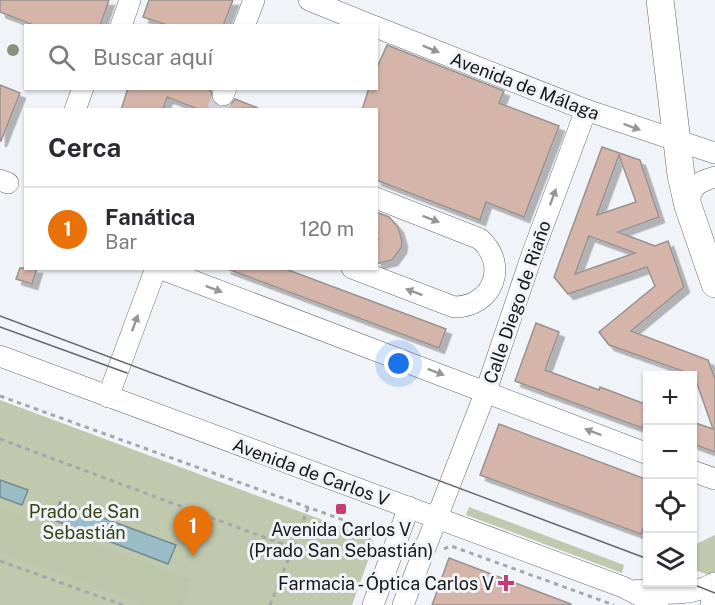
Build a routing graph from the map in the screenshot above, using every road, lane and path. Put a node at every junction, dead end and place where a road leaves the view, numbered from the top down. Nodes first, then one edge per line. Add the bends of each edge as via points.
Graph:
1 (130, 0) edge
2 (254, 0) edge
3 (309, 0) edge
4 (660, 0) edge
5 (122, 24) edge
6 (245, 24) edge
7 (370, 24) edge
8 (378, 27) edge
9 (81, 90) edge
10 (76, 108) edge
11 (586, 110) junction
12 (675, 139) junction
13 (715, 153) edge
14 (715, 177) edge
15 (378, 199) edge
16 (688, 206) junction
17 (156, 270) edge
18 (162, 270) edge
19 (357, 270) edge
20 (715, 284) edge
21 (0, 356) edge
22 (486, 391) junction
23 (0, 396) edge
24 (108, 397) junction
25 (0, 438) edge
26 (643, 452) edge
27 (697, 472) edge
28 (715, 479) edge
29 (409, 507) junction
30 (308, 508) junction
31 (436, 517) junction
32 (389, 538) dead end
33 (293, 548) junction
34 (442, 550) dead end
35 (0, 561) edge
36 (715, 583) edge
37 (626, 598) edge
38 (123, 605) edge
39 (270, 605) edge
40 (373, 605) edge
41 (403, 605) edge
42 (658, 605) edge

1 - 5 street
2 - 6 street
3 - 7 street, Avenida de Málaga
4 - 12 main road
8 -> 11 street, Avenida de Málaga
9 - 10 street
11 -> 12 street, Avenida de Málaga
22 -> 11 street, Calle Diego de Riaño
12 - 13 street, Avenida de Málaga
12 - 16 main road
14 - 16 street via 694,185
15 -> 19 street via 480,239 492,252 495,279 480,300 454,307
16 - 20 main road
24 -> 17 street
18 -> 22 street
21 - 24 street, Avenida de Carlos V
26 -> 22 street
22 - 31 street, Calle Diego de Riaño
23 - 30 path
24 - 29 street, Avenida de Carlos V
25 - 33 path
27 - 28 street
29 - 31 street, Avenida de Carlos V
29 - 40 street
30 - 32 path
30 - 33 path
31 - 37 street, Avenida de Carlos V
31 - 41 street
33 - 39 path
34 - 37 path via 451,546
35 - 38 path
36 - 37 street, Avenida de Carlos V via 699,591
37 - 42 street, Avenida de Carlos V

